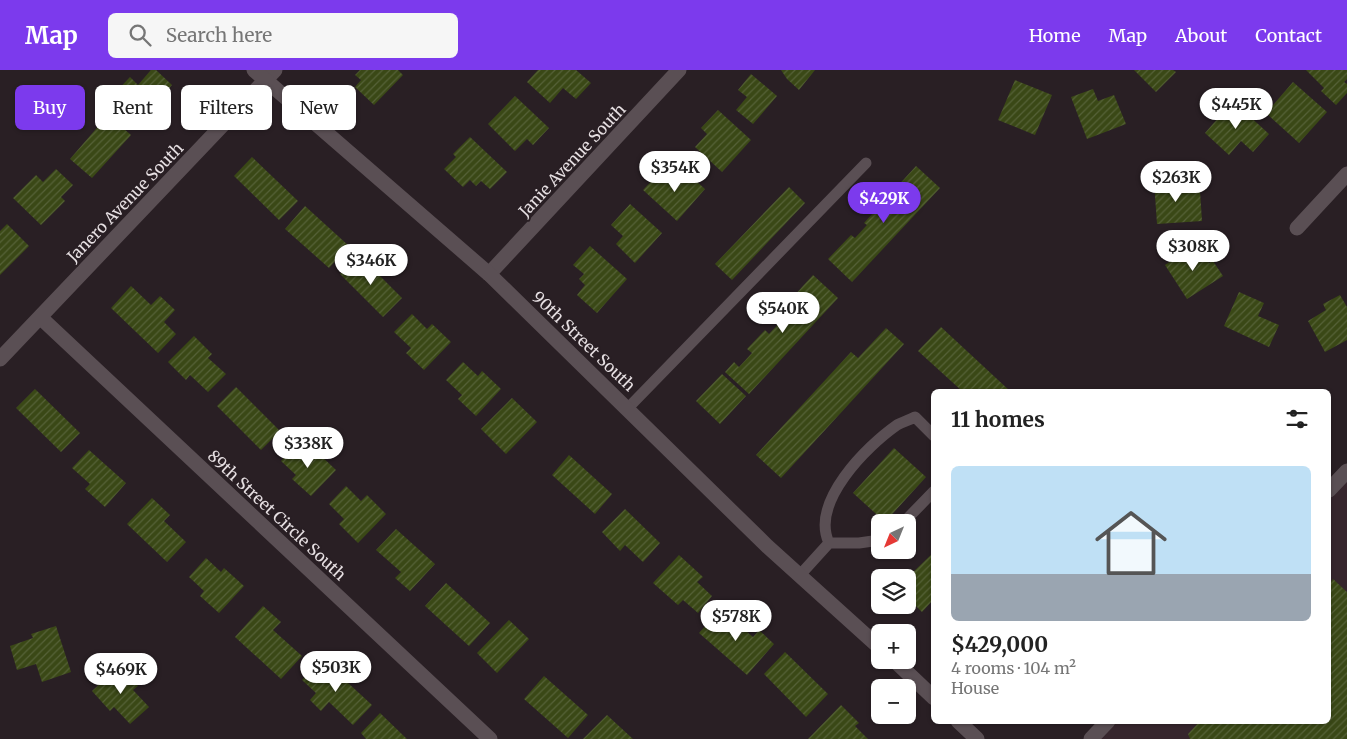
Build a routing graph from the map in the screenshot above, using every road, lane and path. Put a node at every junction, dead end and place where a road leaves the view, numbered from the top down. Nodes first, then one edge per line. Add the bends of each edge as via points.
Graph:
1 (679, 70) edge
2 (265, 73) edge
3 (866, 163) dead end
4 (1347, 174) edge
5 (1297, 228) dead end
6 (489, 274) junction
7 (40, 317) junction
8 (0, 359) edge
9 (628, 408) junction
10 (931, 433) edge
11 (1347, 471) edge
12 (1331, 488) edge
13 (931, 494) edge
14 (912, 514) edge
15 (871, 541) edge
16 (829, 543) junction
17 (800, 575) junction
18 (871, 640) edge
19 (903, 669) edge
20 (931, 695) edge
21 (961, 724) edge
22 (490, 739) edge
23 (977, 739) edge

1 - 6 street, Janie Avenue South
2 - 6 street, 90th Street South
2 - 7 street, Janero Avenue South
3 - 9 lane
4 - 5 street
6 - 9 street, 90th Street South
7 - 8 street, Janero Avenue South
7 - 22 street, 89th Street Circle South
9 - 17 street, 90th Street South
10 - 16 lane via 915,417 899,424 868,449 837,485 828,510 825,535
11 - 12 street
13 - 14 lane
15 - 16 lane
16 - 17 lane
17 - 18 street, 90th Street South
19 - 20 street
21 - 23 street

